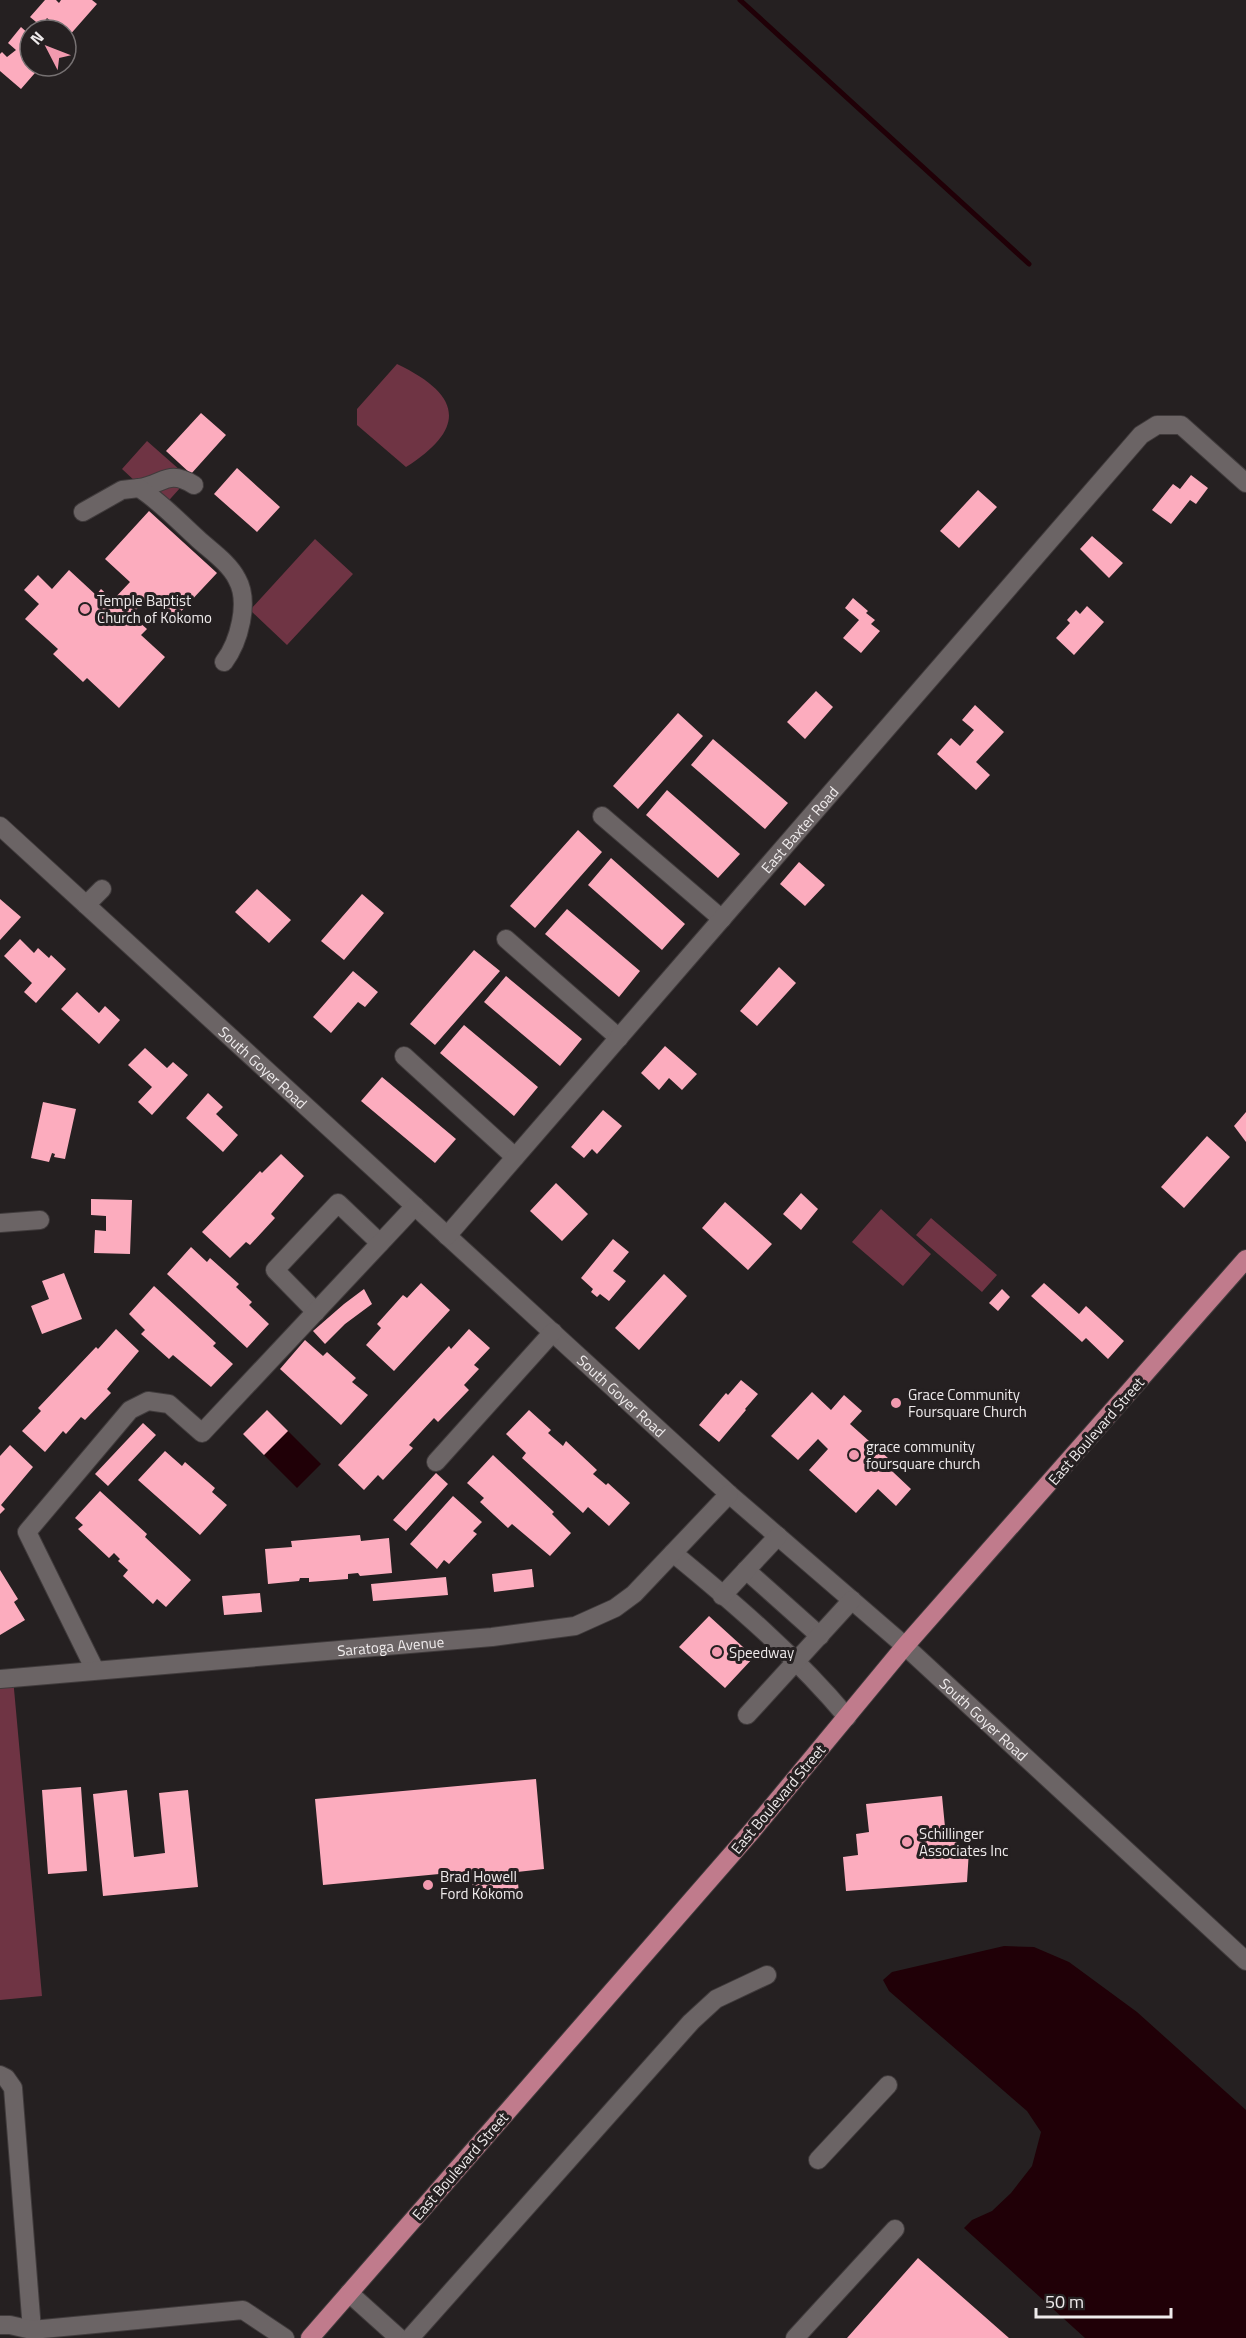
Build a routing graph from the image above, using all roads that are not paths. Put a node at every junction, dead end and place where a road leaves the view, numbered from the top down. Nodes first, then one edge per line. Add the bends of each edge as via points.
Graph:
1 (1246, 483) edge
2 (194, 484) dead end
3 (139, 488) junction
4 (83, 512) dead end
5 (224, 662) dead end
6 (602, 816) dead end
7 (0, 826) edge
8 (102, 889) dead end
9 (87, 905) junction
10 (722, 919) junction
11 (506, 939) dead end
12 (619, 1038) junction
13 (404, 1056) dead end
14 (515, 1157) junction
15 (415, 1206) junction
16 (40, 1220) dead end
17 (0, 1223) edge
18 (447, 1236) junction
19 (380, 1243) junction
20 (1246, 1259) edge
21 (316, 1312) junction
22 (553, 1332) junction
23 (436, 1462) dead end
24 (729, 1494) junction
25 (778, 1536) junction
26 (673, 1553) junction
27 (746, 1570) junction
28 (722, 1596) junction
29 (852, 1600) junction
30 (820, 1636) junction
31 (905, 1646) junction
32 (796, 1662) junction
33 (95, 1670) junction
34 (0, 1679) edge
35 (747, 1715) dead end
36 (847, 1717) junction
37 (1246, 1961) edge
38 (767, 1975) dead end
39 (0, 2074) edge
40 (888, 2085) dead end
41 (818, 2160) dead end
42 (895, 2229) dead end
43 (349, 2293) junction
44 (0, 2325) edge
45 (32, 2330) junction
46 (285, 2338) edge
47 (310, 2338) edge
48 (399, 2338) edge
49 (410, 2338) edge
50 (795, 2338) edge

1 - 10 street, East Baxter Road via 1181,425 1155,427 1141,435
2 - 3 street via 171,476
3 - 4 street via 122,490
3 - 5 street via 221,560 237,579 242,597 241,623
6 - 10 street
7 - 9 street, South Goyer Road
8 - 9 street
9 - 15 street, South Goyer Road
10 - 12 street, East Baxter Road
11 - 12 street
12 - 14 street, East Baxter Road
13 - 14 street
14 - 18 street, East Baxter Road
15 - 18 street, South Goyer Road
15 - 19 street
16 - 17 street
18 - 22 street, South Goyer Road
19 - 21 street
19 - 21 street via 338,1203 275,1270
20 - 31 main road, East Boulevard Street
21 - 33 street via 202,1433 169,1404 148,1401 130,1410 27,1532
22 - 23 street
22 - 24 street, South Goyer Road
24 - 25 street, South Goyer Road
24 - 26 street, Saratoga Avenue
25 - 27 street
25 - 29 street, South Goyer Road
26 - 28 street
26 - 33 street, Saratoga Avenue via 634,1594 615,1608 575,1626 492,1637
27 - 28 street
27 - 30 street
28 - 32 street
29 - 30 street
29 - 31 street, South Goyer Road
30 - 32 street
31 - 36 main road, East Boulevard Street
31 - 37 street, South Goyer Road
32 - 35 street
32 - 36 street
33 - 34 street, Saratoga Avenue
36 - 43 main road, East Boulevard Street
38 - 49 street via 716,2000 692,2022
39 - 45 street via 13,2088
40 - 41 street
42 - 50 street
43 - 47 main road, East Boulevard Street
43 - 48 street
44 - 45 street
45 - 46 street via 243,2310

